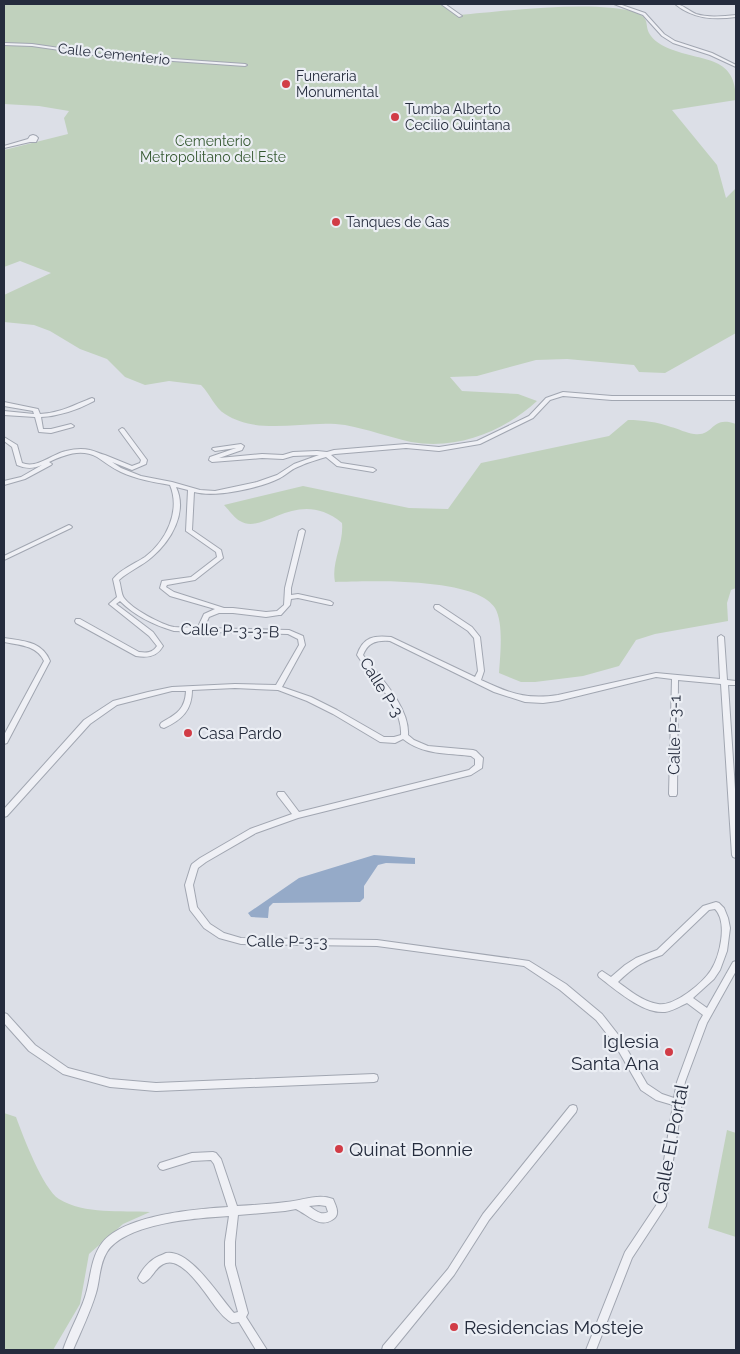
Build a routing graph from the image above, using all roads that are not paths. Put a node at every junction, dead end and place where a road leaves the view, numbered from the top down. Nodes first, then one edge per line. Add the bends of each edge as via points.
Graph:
1 (443, 4) edge
2 (616, 4) edge
3 (676, 4) edge
4 (460, 16) dead end
5 (736, 16) edge
6 (4, 44) edge
7 (244, 63) dead end
8 (736, 66) edge
9 (31, 140) dead end
10 (4, 147) edge
11 (736, 398) edge
12 (92, 400) dead end
13 (4, 404) edge
14 (4, 413) edge
15 (38, 417) junction
16 (71, 426) dead end
17 (122, 430) dead end
18 (4, 439) edge
19 (215, 449) dead end
20 (68, 452) junction
21 (326, 454) junction
22 (102, 456) junction
23 (373, 470) dead end
24 (4, 483) edge
25 (172, 484) junction
26 (191, 490) junction
27 (69, 527) dead end
28 (302, 531) dead end
29 (4, 558) edge
30 (289, 597) junction
31 (120, 598) junction
32 (330, 603) dead end
33 (437, 607) dead end
34 (221, 610) junction
35 (78, 621) dead end
36 (200, 630) junction
37 (721, 637) dead end
38 (4, 640) edge
39 (675, 677) junction
40 (477, 680) junction
41 (725, 682) junction
42 (736, 683) edge
43 (278, 688) junction
44 (189, 689) junction
45 (164, 725) dead end
46 (404, 736) junction
47 (4, 741) edge
48 (281, 794) dead end
49 (673, 794) dead end
50 (4, 814) edge
51 (297, 816) junction
52 (736, 854) edge
53 (736, 964) edge
54 (602, 975) dead end
55 (612, 982) junction
56 (687, 998) junction
57 (708, 1014) junction
58 (4, 1017) edge
59 (374, 1078) dead end
60 (678, 1103) junction
61 (573, 1109) dead end
62 (163, 1166) dead end
63 (299, 1206) dead end
64 (234, 1210) junction
65 (143, 1278) dead end
66 (241, 1317) junction
67 (68, 1350) edge
68 (262, 1350) edge
69 (387, 1350) edge
70 (591, 1350) edge

1 - 4 street
2 - 8 street via 644,14 674,42
3 - 5 street via 700,17
6 - 7 street, Calle Cementerio via 101,55
9 - 10 street
11 - 21 street via 612,398 563,394 548,399 532,417 478,443 439,449 406,446
12 - 15 street via 73,410
13 - 15 street via 31,408 36,410
14 - 15 street
15 - 16 street via 41,431
17 - 22 street via 144,460 142,464 132,468
18 - 20 street via 15,446 22,466 36,466
19 - 21 street via 241,446 212,460
20 - 22 street via 92,452
20 - 24 street via 23,478
21 - 23 street via 339,464
21 - 26 street via 259,484 215,493
22 - 25 street via 128,474
25 - 26 street
25 - 31 street via 179,503 171,528 149,557 116,579
26 - 34 street via 188,531 219,551 220,558 194,579 164,583 163,588
27 - 29 street
28 - 30 street via 288,588
30 - 32 street
30 - 34 street via 286,608 273,615
31 - 35 street via 112,604 151,634 160,646 155,652 138,654
31 - 36 street, Calle P-3-3-B via 127,606 162,626
33 - 40 street via 477,637 481,671
34 - 36 street via 209,613
36 - 43 street, Calle P-3-3-B via 297,634 302,645
37 - 41 street
38 - 47 street via 39,649 48,661
39 - 40 street, Calle P-3 via 656,675 638,678 543,700 525,699
39 - 41 street, Calle P-3
39 - 49 street, Calle P-3-1
40 - 46 street, Calle P-3 via 391,639 380,637 368,641 360,655 405,722
41 - 42 street, Calle P-3
41 - 52 street
43 - 44 street, Calle P-3
43 - 46 street, Calle P-3 via 335,712 383,740
44 - 45 street via 187,710
44 - 50 street, Calle P-3 via 148,694 115,703 87,722
46 - 51 street, Calle P-3-3 via 426,748 473,754 479,758 479,766 471,772
48 - 51 street
51 - 60 street, Calle P-3-3 via 252,831 195,866 188,890 193,908 207,926 222,936 255,943 377,943 526,963 563,987 599,1017 617,1040 644,1087 659,1097
53 - 57 street, Calle El Portal
54 - 55 street
55 - 56 street via 659,1008
55 - 56 street via 634,963 659,953 706,908 716,905 722,908 725,916 724,944 711,977
56 - 57 street
57 - 60 street, Calle El Portal via 702,1022 681,1082
58 - 59 street via 32,1048 66,1071 110,1083 156,1087
60 - 70 street, Calle El Portal via 661,1206 628,1255
61 - 69 street via 486,1217 451,1272
62 - 64 street via 192,1157 213,1156
63 - 64 street
64 - 66 street via 230,1265 244,1313
64 - 67 street via 176,1216 125,1231 108,1243 96,1260 91,1293
65 - 66 street via 150,1266 173,1256 183,1260 193,1271 221,1309 232,1318
66 - 68 street

